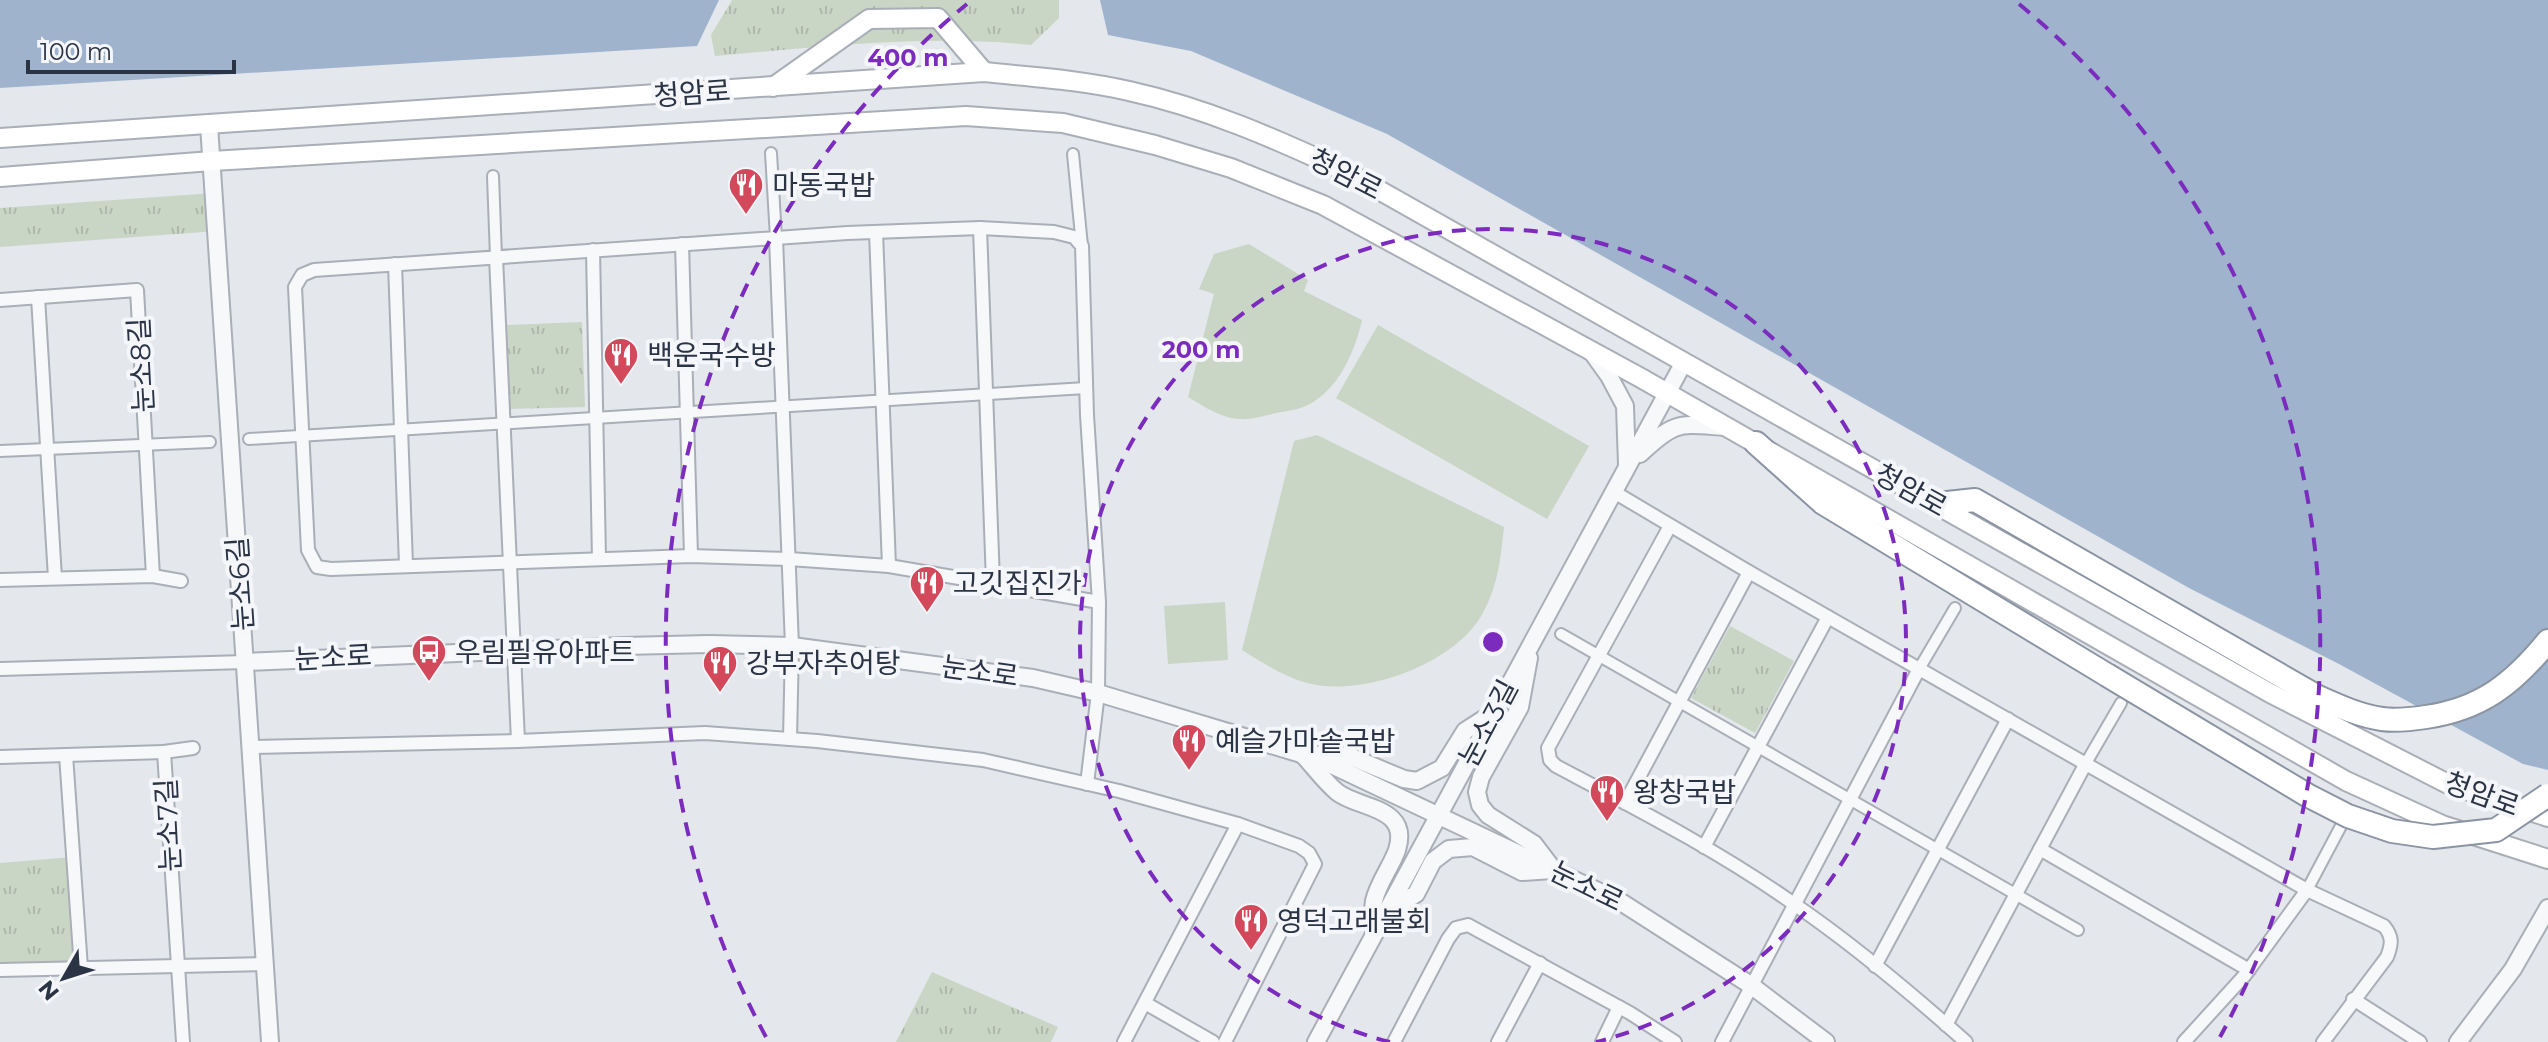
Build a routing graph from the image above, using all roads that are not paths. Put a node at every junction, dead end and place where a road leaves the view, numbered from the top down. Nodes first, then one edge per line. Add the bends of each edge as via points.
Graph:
1 (984, 72) junction
2 (772, 88) junction
3 (209, 125) junction
4 (0, 138) edge
5 (771, 153) dead end
6 (1073, 154) dead end
7 (212, 161) junction
8 (493, 176) dead end
9 (0, 177) edge
10 (980, 228) junction
11 (876, 232) junction
12 (776, 238) junction
13 (682, 244) junction
14 (1082, 246) junction
15 (593, 250) junction
16 (496, 257) junction
17 (395, 264) junction
18 (38, 297) junction
19 (0, 300) edge
20 (1591, 351) junction
21 (1684, 362) junction
22 (1086, 388) junction
23 (1667, 393) junction
24 (986, 394) junction
25 (883, 401) junction
26 (783, 407) junction
27 (687, 412) junction
28 (596, 418) junction
29 (504, 423) junction
30 (1728, 427) junction
31 (401, 430) junction
32 (303, 436) junction
33 (249, 439) dead end
34 (210, 442) dead end
35 (1756, 443) junction
36 (145, 445) junction
37 (47, 449) junction
38 (0, 451) edge
39 (1627, 467) junction
40 (1614, 492) junction
41 (1938, 504) junction
42 (1670, 526) junction
43 (691, 556) junction
44 (599, 559) junction
45 (789, 559) junction
46 (510, 562) junction
47 (406, 565) junction
48 (889, 566) junction
49 (1749, 572) junction
50 (153, 576) junction
51 (55, 578) junction
52 (0, 580) edge
53 (181, 581) dead end
54 (993, 582) junction
55 (1099, 602) junction
56 (1955, 608) dead end
57 (1828, 617) junction
58 (1561, 634) dead end
59 (2548, 641) edge
60 (1532, 643) junction
61 (792, 646) junction
62 (514, 650) junction
63 (1599, 656) junction
64 (245, 662) junction
65 (0, 669) edge
66 (1919, 669) junction
67 (1098, 693) junction
68 (1679, 702) junction
69 (2121, 703) dead end
70 (1494, 712) junction
71 (2008, 719) junction
72 (790, 739) junction
73 (518, 741) junction
74 (250, 747) junction
75 (1758, 747) junction
76 (193, 748) dead end
77 (164, 752) junction
78 (1302, 754) junction
79 (66, 755) junction
80 (0, 757) edge
81 (2086, 763) junction
82 (1087, 784) junction
83 (2548, 795) edge
84 (1850, 799) junction
85 (1625, 803) junction
86 (1438, 816) junction
87 (2548, 817) edge
88 (1238, 824) junction
89 (2342, 824) dead end
90 (1704, 847) junction
91 (2040, 849) junction
92 (1938, 850) junction
93 (2548, 859) edge
94 (1554, 870) junction
95 (2307, 890) junction
96 (2016, 894) junction
97 (1795, 904) junction
98 (2548, 908) edge
99 (1386, 912) junction
100 (2078, 930) dead end
101 (1374, 934) junction
102 (1540, 963) junction
103 (265, 964) junction
104 (176, 966) junction
105 (1875, 966) junction
106 (81, 968) junction
107 (0, 970) edge
108 (2249, 970) junction
109 (1752, 986) junction
110 (2353, 999) junction
111 (1145, 1003) junction
112 (1619, 1007) junction
113 (1946, 1025) junction
114 (2461, 1041) edge
115 (183, 1042) edge
116 (270, 1042) edge
117 (1124, 1042) edge
118 (1213, 1042) edge
119 (1225, 1042) edge
120 (1316, 1042) edge
121 (1394, 1042) edge
122 (1498, 1042) edge
123 (1602, 1042) edge
124 (1675, 1042) edge
125 (1722, 1042) edge
126 (1826, 1042) edge
127 (1966, 1042) edge
128 (2184, 1042) edge
129 (2323, 1042) edge
130 (2420, 1042) edge

1 - 2 main road, 청암로
1 - 2 main road via 938,18 869,19
1 - 21 main road, 청암로 via 1129,91 1260,132 1347,172
2 - 3 main road, 청암로
3 - 4 main road, 청암로
3 - 7 street, 눈소6길
5 - 12 street
6 - 14 street
7 - 9 main road, 청암로
7 - 20 main road, 청암로 via 966,116 1063,123 1231,168 1323,205
7 - 64 street, 눈소6길
8 - 16 street
10 - 11 street
10 - 14 street via 1054,232 1074,237
10 - 24 street
11 - 12 street
11 - 25 street
12 - 13 street
12 - 26 street
13 - 15 street
13 - 27 street
14 - 22 street
15 - 16 street
15 - 28 street
16 - 17 street
16 - 29 street
17 - 31 street
17 - 32 street via 314,270 302,275 295,287
18 - 19 street, 눈소8길
18 - 36 street, 눈소8길 via 137,290
18 - 37 street
20 - 23 main road, 청암로
20 - 39 street via 1625,406
21 - 23 street, 눈소3길
21 - 41 main road, 청암로
22 - 24 street
22 - 55 street
23 - 30 main road, 청암로
23 - 39 street, 눈소3길
24 - 25 street
24 - 54 street
25 - 26 street
25 - 48 street
26 - 27 street
26 - 45 street
27 - 28 street
27 - 43 street
28 - 29 street
28 - 44 street
29 - 31 street
29 - 46 street
30 - 35 main road, 청암로
30 - 39 street via 1685,424 1665,430
31 - 32 street
31 - 47 street
32 - 33 street
32 - 47 street via 308,550 317,567
34 - 36 street
35 - 83 highway, bridge via 1823,503 2348,816 2392,831 2433,837 2496,830
35 - 93 main road, 청암로 via 2346,781 2442,825
36 - 37 street
36 - 50 street, 눈소8길
37 - 38 street
37 - 51 street
39 - 40 street, 눈소3길
40 - 42 street
40 - 60 street, 눈소3길
41 - 59 highway via 1975,500 2318,697 2382,719 2447,714 2495,694
41 - 87 main road, 청암로 via 2270,693 2448,784
42 - 49 street
42 - 63 street
43 - 44 street
43 - 45 street
44 - 46 street
45 - 48 street
45 - 61 street
46 - 47 street
46 - 62 street
48 - 54 street
49 - 57 street
49 - 68 street
50 - 51 street
50 - 53 street
51 - 52 street
54 - 55 street
55 - 67 street
56 - 66 street
57 - 66 street
57 - 75 street
58 - 63 street
60 - 70 street, 눈소3길
60 - 94 street via 1520,707 1477,792 1488,815 1534,844
61 - 62 street, 눈소로
61 - 67 street, 눈소로 via 1033,678
61 - 72 street
62 - 64 street, 눈소로
62 - 73 street
63 - 68 street
63 - 85 street via 1548,748 1550,760
64 - 65 street, 눈소로
64 - 74 street, 눈소6길
66 - 71 street
66 - 84 street
67 - 78 street, 눈소로
67 - 82 street
68 - 75 street
68 - 85 street
69 - 81 street
70 - 78 street via 1465,731 1442,768 1417,781 1349,756
70 - 86 street, 눈소3길
71 - 81 street
71 - 92 street
72 - 73 street via 705,733
72 - 82 street via 983,760
73 - 74 street
74 - 103 street, 눈소6길
75 - 84 street
75 - 90 street
76 - 77 street
77 - 79 street, 눈소7길
77 - 104 street, 눈소7길
78 - 86 street, 눈소로
78 - 101 street via 1339,794 1378,809 1397,826 1397,850 1374,902
79 - 80 street, 눈소7길
79 - 106 street
81 - 91 street
81 - 95 street
82 - 88 street
84 - 92 street
84 - 97 street
85 - 90 street
86 - 94 street, 눈소로
86 - 99 street, 눈소3길
88 - 111 street
88 - 119 street via 1299,846 1315,864
89 - 95 street
90 - 97 street
91 - 96 street
91 - 108 street
92 - 96 street
92 - 105 street
94 - 99 street via 1522,872 1473,847 1449,849 1433,861 1416,894
94 - 109 street, 눈소로 via 1654,921
95 - 108 street
95 - 110 street via 2384,926 2390,934 2387,957
96 - 100 street
96 - 113 street
97 - 105 street
97 - 109 street
98 - 114 street via 2513,969
99 - 101 street, 눈소3길
101 - 120 street, 눈소3길
102 - 112 street
102 - 121 street via 1468,925 1456,928
102 - 122 street
103 - 104 street
103 - 116 street, 눈소6길
104 - 106 street
104 - 115 street, 눈소7길
105 - 113 street
106 - 107 street
108 - 128 street
109 - 125 street
109 - 126 street, 눈소로
110 - 129 street
110 - 130 street
111 - 117 street
111 - 118 street
112 - 123 street
112 - 124 street
113 - 127 street

